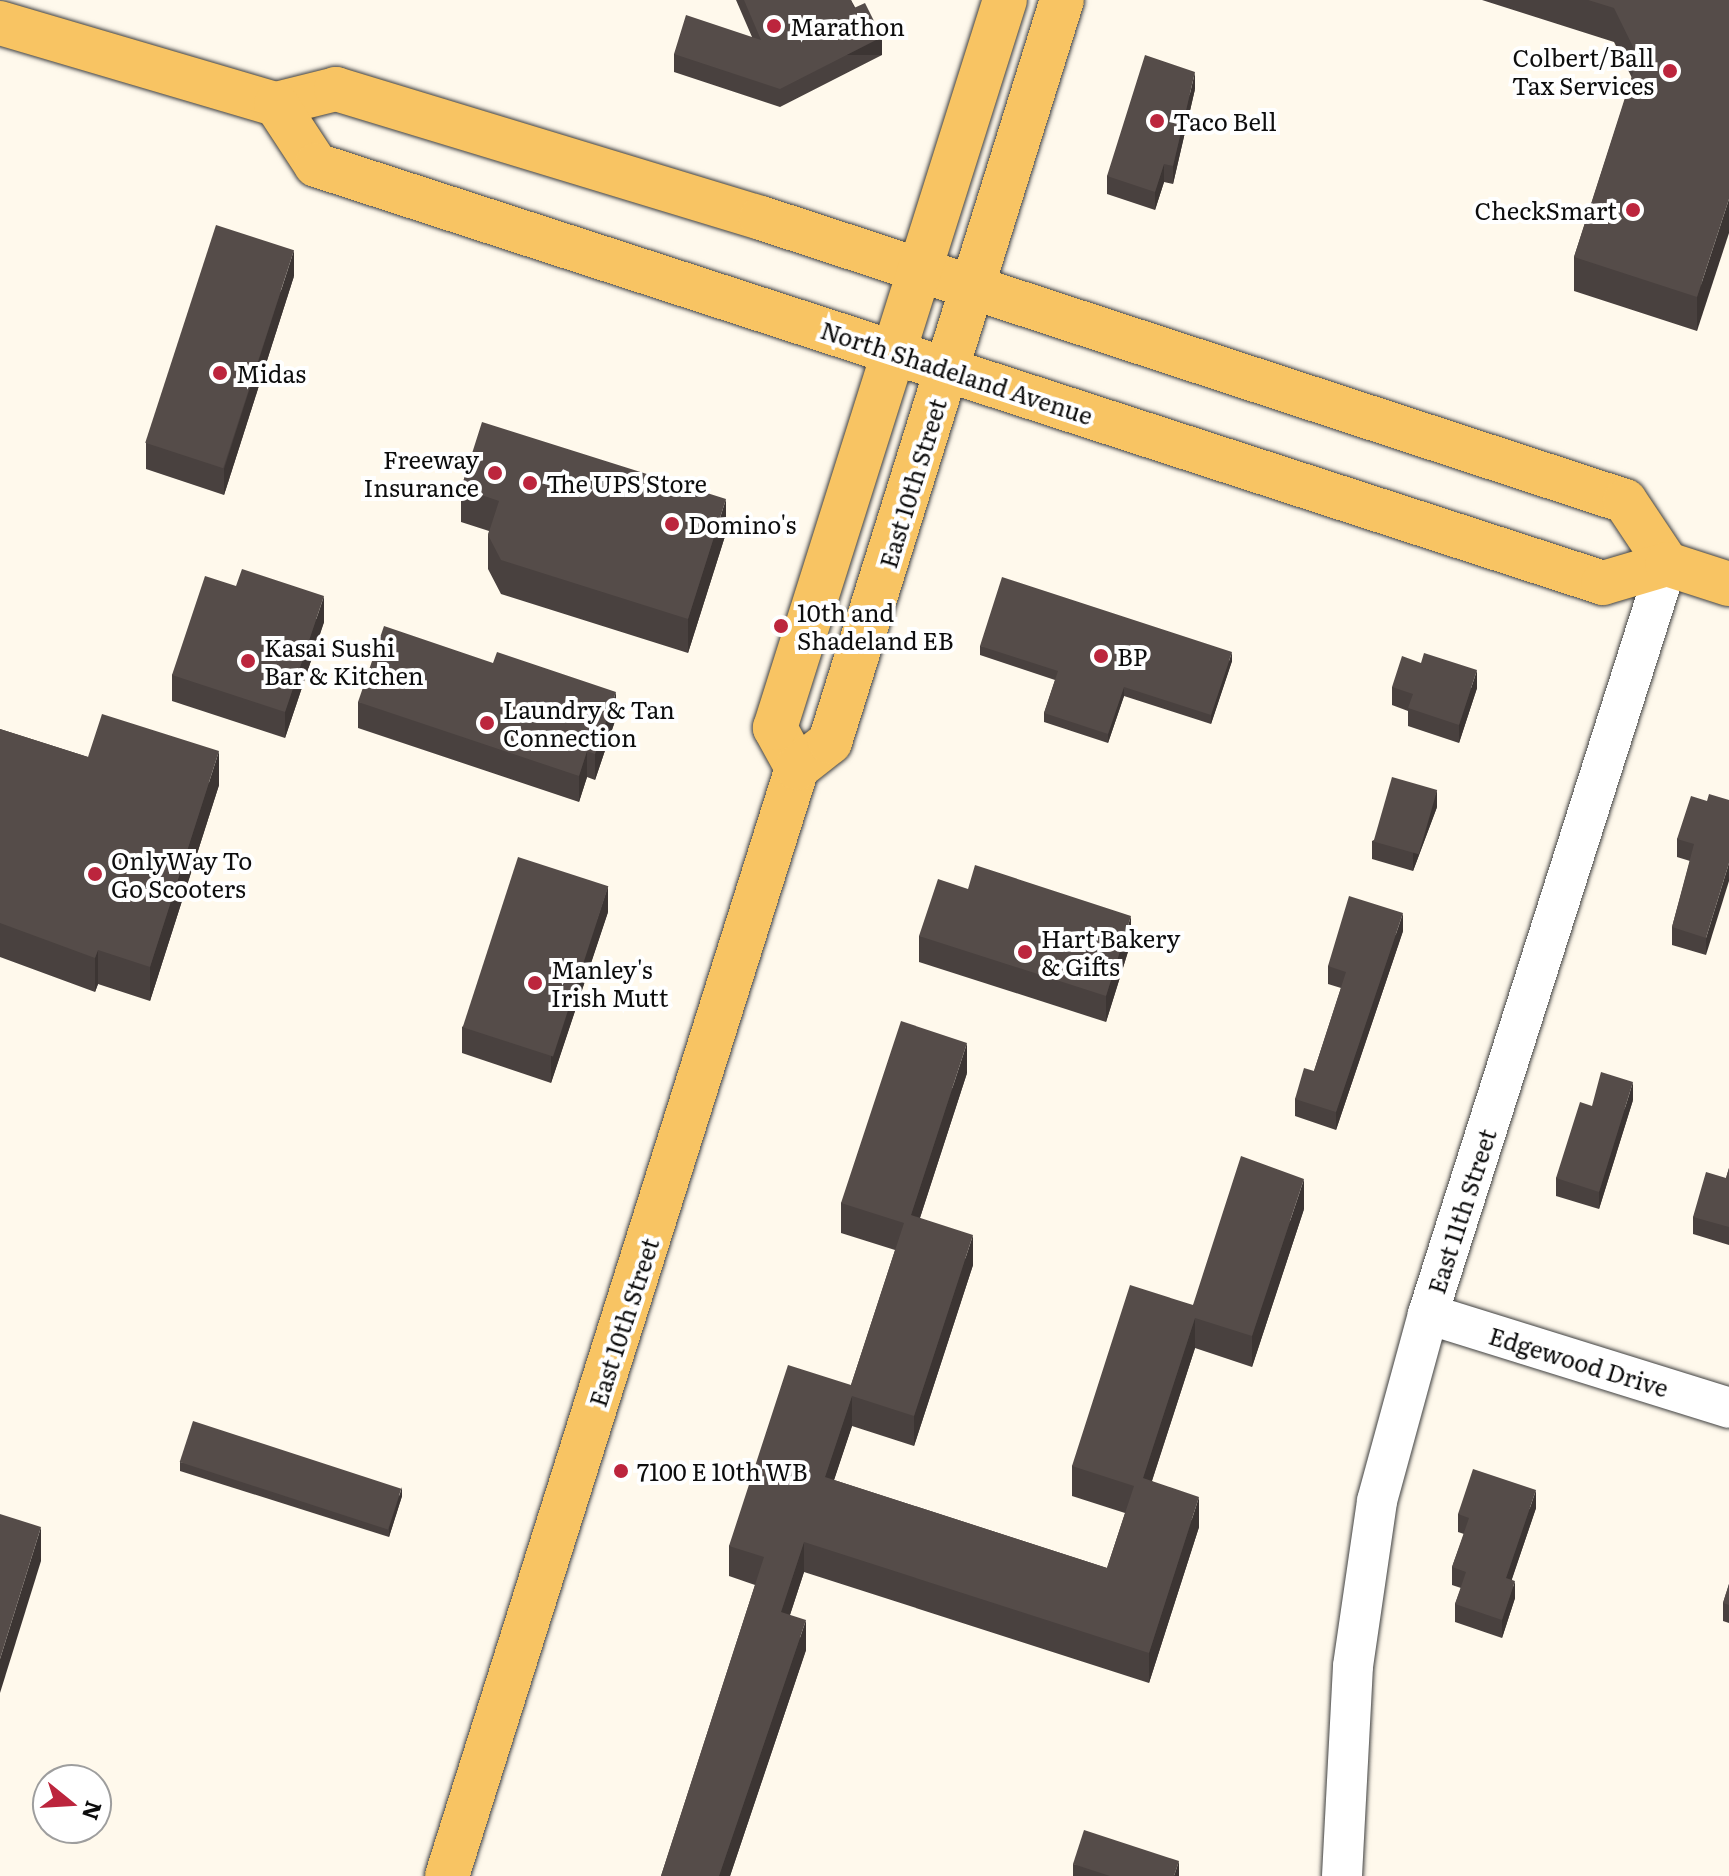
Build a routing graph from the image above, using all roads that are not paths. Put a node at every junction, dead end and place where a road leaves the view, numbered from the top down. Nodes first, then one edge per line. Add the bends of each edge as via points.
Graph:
1 (1005, 0) edge
2 (1062, 0) edge
3 (0, 23) edge
4 (276, 104) junction
5 (918, 270) junction
6 (973, 287) junction
7 (893, 351) junction
8 (948, 368) junction
9 (1667, 564) junction
10 (1729, 584) edge
11 (797, 768) junction
12 (1428, 1314) junction
13 (1729, 1408) edge
14 (447, 1876) edge
15 (1342, 1876) edge

1 - 5 main road
2 - 6 main road, East 10th Street
3 - 4 main road
4 - 5 main road via 336,89
4 - 7 main road, North Shadeland Avenue via 316,165
5 - 6 main road
5 - 7 main road
6 - 8 main road, East 10th Street
6 - 9 main road via 1625,501
7 - 8 main road, North Shadeland Avenue
7 - 11 main road via 775,728
8 - 9 main road, North Shadeland Avenue via 1603,583
8 - 11 main road, East 10th Street via 830,742
9 - 10 main road
9 - 12 street, East 11th Street
11 - 14 main road, East 10th Street
12 - 13 street, Edgewood Drive
12 - 15 street, East 11th Street via 1377,1501 1353,1666

